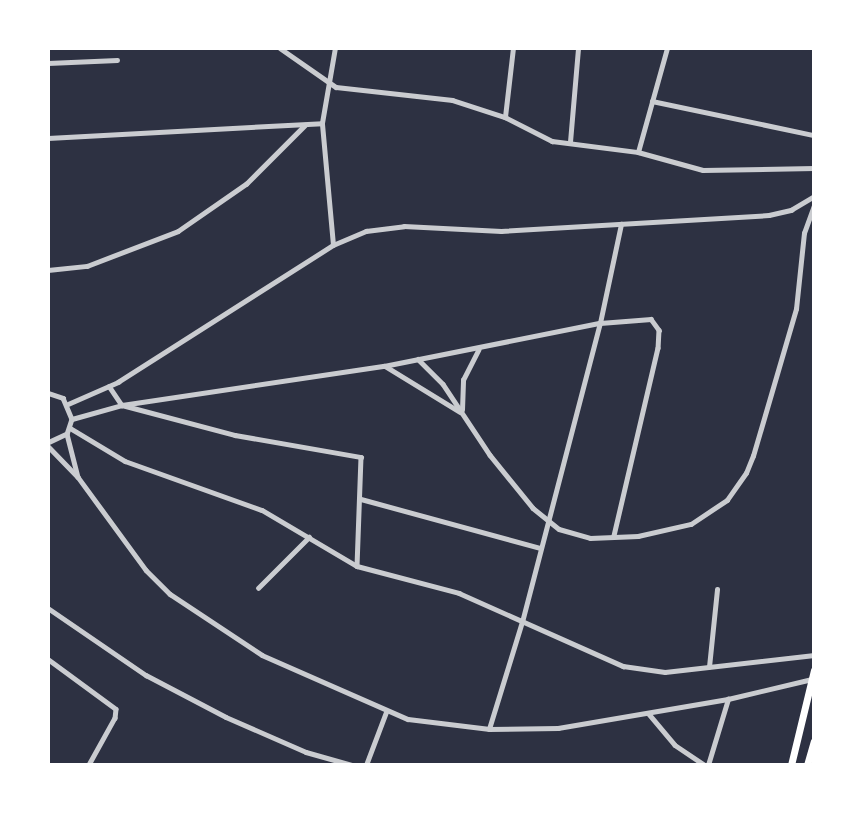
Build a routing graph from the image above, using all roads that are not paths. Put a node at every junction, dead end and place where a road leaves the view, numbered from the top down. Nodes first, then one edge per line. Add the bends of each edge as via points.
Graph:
1 (280, 48) edge
2 (335, 48) edge
3 (513, 48) edge
4 (578, 48) edge
5 (667, 48) edge
6 (117, 60) dead end
7 (48, 63) edge
8 (327, 83) junction
9 (652, 101) junction
10 (505, 117) junction
11 (322, 123) junction
12 (306, 125) junction
13 (814, 135) edge
14 (48, 138) edge
15 (570, 142) junction
16 (638, 152) junction
17 (814, 168) edge
18 (814, 196) edge
19 (814, 205) edge
20 (621, 224) junction
21 (333, 245) junction
22 (48, 270) edge
23 (600, 323) junction
24 (478, 350) junction
25 (418, 359) junction
26 (384, 366) junction
27 (109, 386) junction
28 (48, 393) edge
29 (68, 404) junction
30 (122, 405) junction
31 (462, 413) junction
32 (72, 419) junction
33 (70, 428) junction
34 (67, 434) junction
35 (48, 445) edge
36 (78, 477) junction
37 (361, 499) junction
38 (546, 521) junction
39 (614, 536) junction
40 (309, 537) junction
41 (540, 548) junction
42 (357, 566) junction
43 (258, 588) dead end
44 (717, 589) dead end
45 (48, 608) edge
46 (522, 622) junction
47 (814, 655) edge
48 (48, 659) edge
49 (709, 667) junction
50 (814, 670) edge
51 (812, 680) junction
52 (728, 699) junction
53 (386, 712) junction
54 (649, 714) junction
55 (489, 729) junction
56 (814, 741) edge
57 (89, 765) edge
58 (352, 765) edge
59 (366, 765) edge
60 (706, 765) edge
61 (791, 765) edge
62 (807, 765) edge

1 - 8 street
2 - 8 street
3 - 10 street
4 - 15 street
5 - 9 street
6 - 7 street
8 - 10 street via 346,89 452,100
8 - 11 street
9 - 13 street
9 - 16 street
10 - 15 street via 538,136
11 - 12 street
11 - 21 street
12 - 14 street
12 - 22 street via 246,184 178,231 87,266
15 - 16 street
16 - 17 street via 703,170
18 - 20 street via 792,210 769,215
19 - 39 street via 804,233 798,295 787,347 746,473 727,500 692,524 656,534
20 - 21 street via 501,231 384,226
20 - 23 street
21 - 27 street
23 - 24 street
23 - 38 street
23 - 39 street via 645,318 655,321 659,330 654,369
24 - 25 street
24 - 31 street via 463,380
25 - 26 street
25 - 31 street via 443,384
26 - 30 street
26 - 31 street
27 - 29 street
27 - 30 street
28 - 29 street
29 - 32 street
30 - 32 street
30 - 37 street via 235,435 361,457
31 - 38 street via 490,455
32 - 33 street
33 - 34 street
33 - 40 street via 125,461 262,510
34 - 35 street
34 - 36 street
35 - 36 street
36 - 53 street via 128,547 170,594 262,655
37 - 41 street
37 - 42 street
38 - 39 street via 590,538
38 - 41 street
40 - 42 street
40 - 43 street
41 - 46 street
42 - 46 street via 459,592
44 - 49 street
45 - 58 street via 146,675 218,713 306,752
46 - 49 street via 634,669 665,672
46 - 55 street
47 - 49 street
48 - 57 street via 116,709 115,718
50 - 51 main road
51 - 52 street
51 - 61 main road
52 - 54 street
52 - 60 street
53 - 55 street via 438,726
53 - 59 street
54 - 55 street via 558,728
54 - 60 street via 675,745
56 - 62 main road

